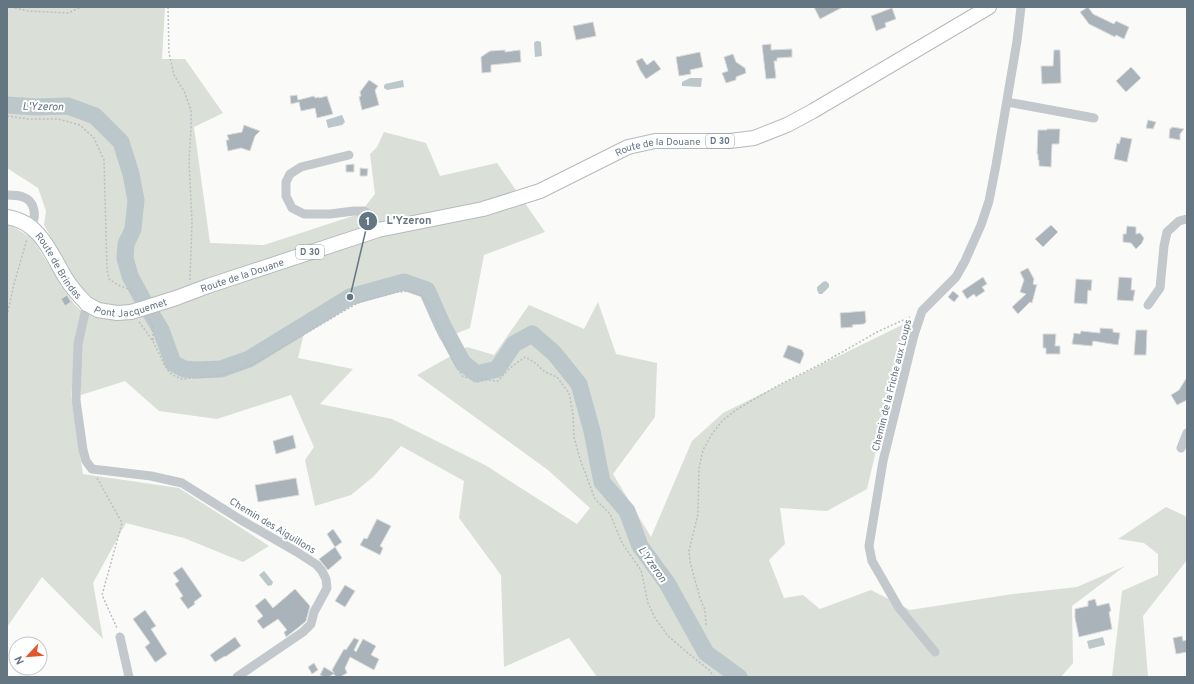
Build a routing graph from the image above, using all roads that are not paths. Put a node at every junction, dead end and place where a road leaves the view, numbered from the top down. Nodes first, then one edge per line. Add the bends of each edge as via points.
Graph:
1 (989, 7) edge
2 (1021, 7) edge
3 (1007, 102) junction
4 (1094, 118) dead end
5 (349, 155) dead end
6 (7, 194) edge
7 (7, 217) edge
8 (1187, 219) edge
9 (31, 226) junction
10 (378, 230) junction
11 (176, 298) joint
12 (87, 304) junction
13 (1148, 305) dead end
14 (1187, 433) edge
15 (1181, 448) dead end
16 (120, 637) road end
17 (935, 652) dead end
18 (130, 677) edge
19 (237, 677) edge

1 - 10 main road, Route de la Douane / D 30 via 813,111 754,138 730,141 655,141 628,147 540,191 483,209
2 - 3 street, Chemin de la Friche aux Loups
3 - 4 street
3 - 17 street, Chemin de la Friche aux Loups via 989,201 981,225 956,277 922,311 914,335 883,461 870,546 872,561 899,608
5 - 10 street via 301,167 290,174 286,182 286,196 292,208 304,214 364,211 373,217
6 - 9 street, Route de Brindas via 24,197 31,204 35,213
7 - 9 main road, Route de Brindas / D 30 via 16,218
8 - 13 street via 1179,221 1167,232 1160,288
9 - 12 main road, Route de Brindas / D 30 via 46,244 75,292
10 - 11 main road, Route de la Douane / D 30
11 - 12 main road, Pont Jacquemet / D 30, bridge via 131,312 98,310
12 - 19 street, Chemin des Aiguillons via 78,344 76,400 83,450 86,462 92,469 182,483 317,565 326,579 327,588 314,612 311,624
14 - 15 street
16 - 18 street

